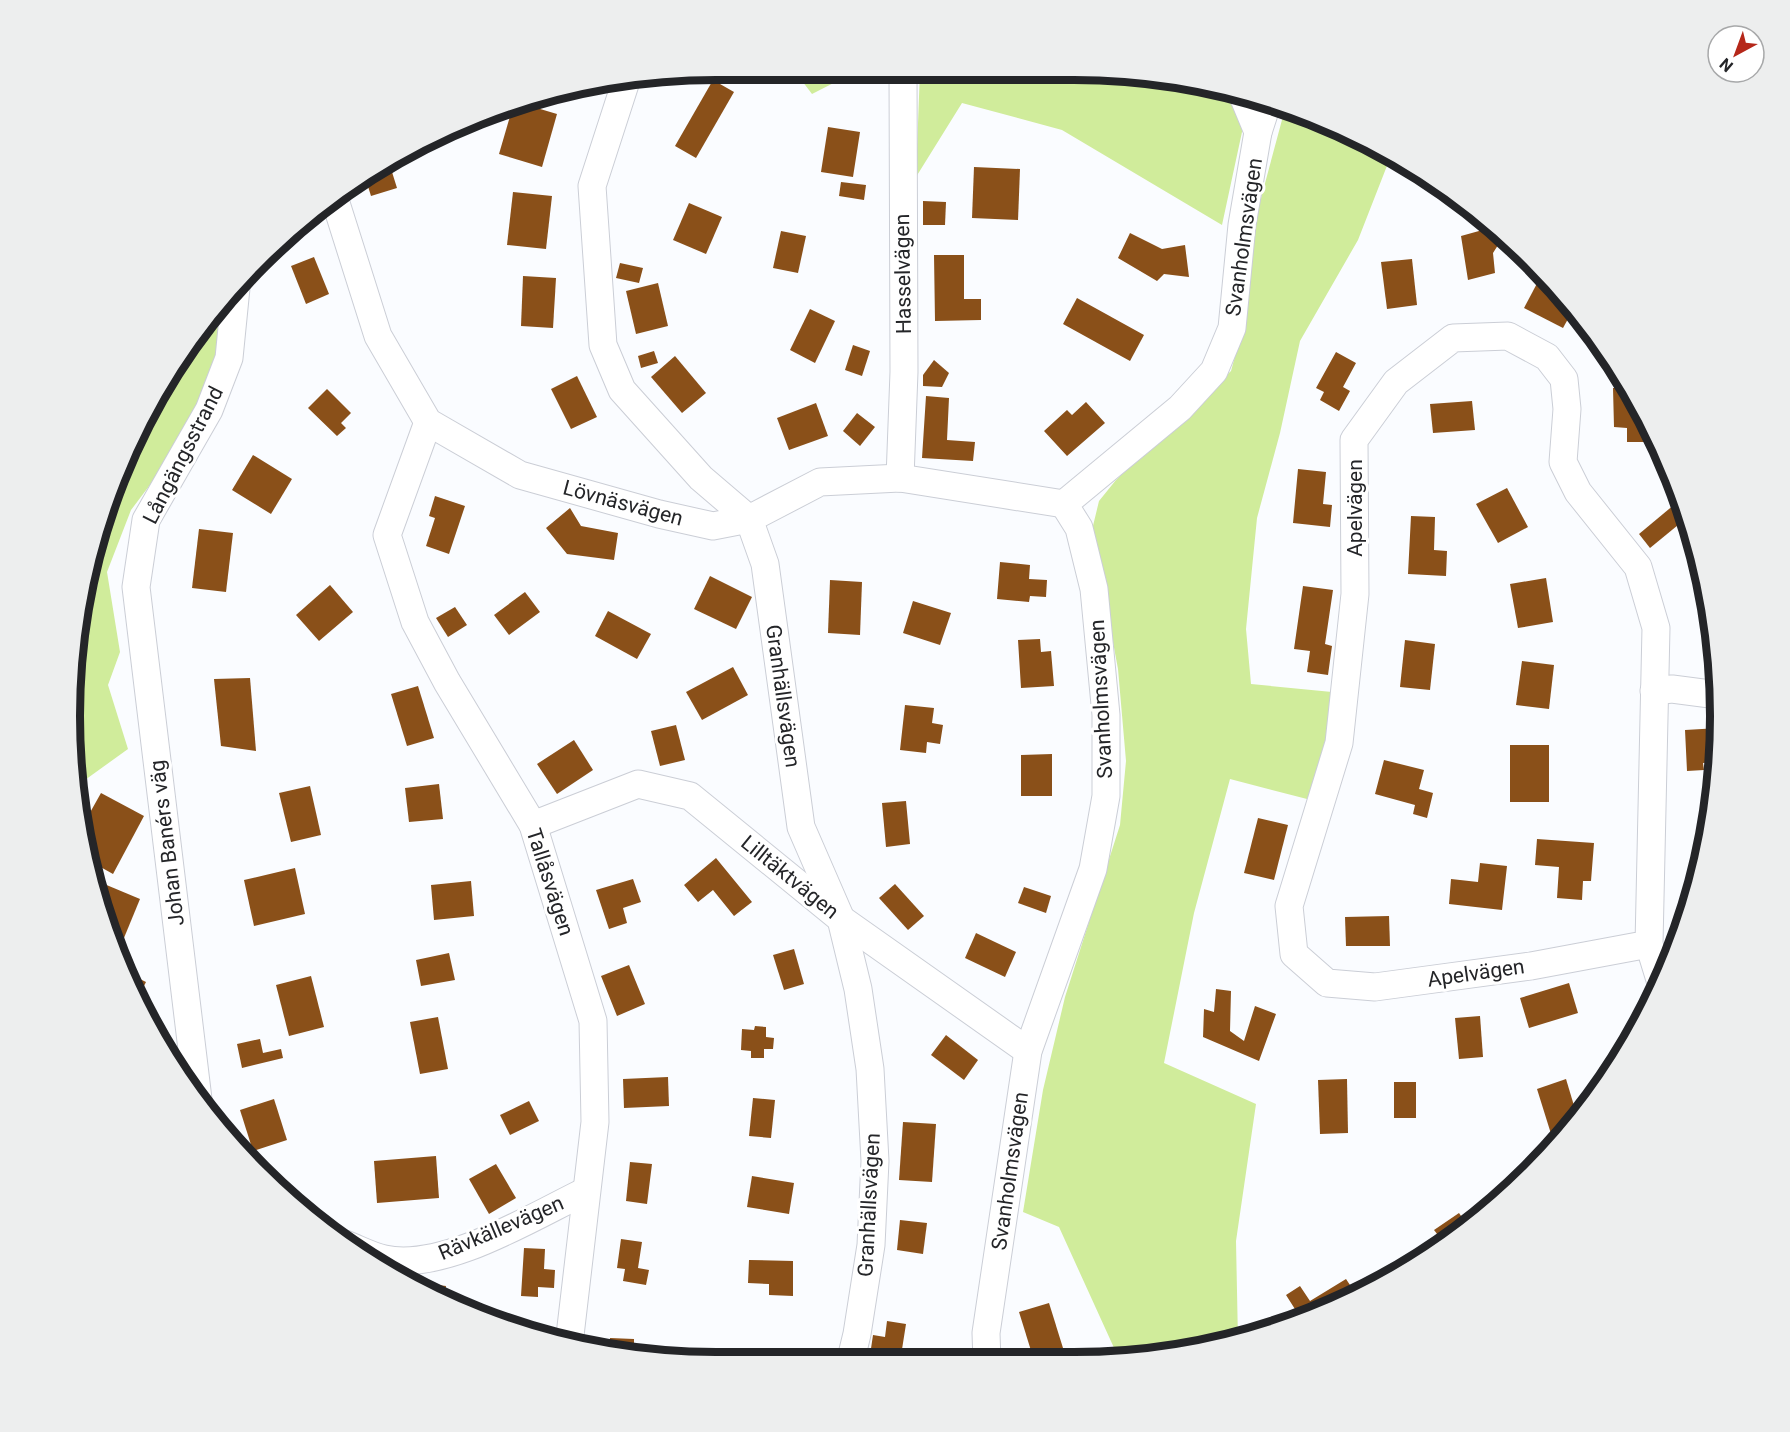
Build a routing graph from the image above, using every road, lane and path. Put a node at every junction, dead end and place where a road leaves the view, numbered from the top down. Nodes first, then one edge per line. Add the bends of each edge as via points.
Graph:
1 (903, 80) edge
2 (624, 87) edge
3 (1246, 103) edge
4 (1265, 109) edge
5 (1258, 132) junction
6 (337, 205) edge
7 (235, 299) edge
8 (428, 422) junction
9 (900, 478) junction
10 (1064, 504) junction
11 (749, 519) junction
12 (136, 587) joint
13 (1654, 691) junction
14 (1709, 694) edge
15 (533, 825) junction
16 (841, 919) junction
17 (1649, 944) junction
18 (1657, 971) edge
19 (1028, 1051) junction
20 (196, 1082) edge
21 (586, 1191) junction
22 (385, 1259) edge
23 (570, 1335) edge
24 (852, 1352) edge
25 (987, 1352) edge

1 - 9 street, Hasselvägen via 904,372
2 - 11 street via 591,186 603,345 622,390 700,478
3 - 5 street
4 - 5 street, Svanholmsvägen
5 - 10 street, Svanholmsvägen via 1242,225 1232,328 1214,371 1180,408
6 - 8 street, Lövnäsvägen via 378,336
7 - 12 street, Långängsstrand via 229,358 209,410 146,520
8 - 11 street, Lövnäsvägen via 520,476 713,525
8 - 15 street, Tallåsvägen via 387,535 415,622
9 - 10 street, Lövnäsvägen
9 - 11 street, Lövnäsvägen via 820,482
10 - 19 street, Svanholmsvägen via 1079,528 1094,589 1106,715 1106,796 1093,869
11 - 16 street, Granhällsvägen via 765,564 801,827
12 - 20 street, Johan Banérs väg
13 - 14 street
13 - 17 street, Apelvägen
13 - 17 street, Apelvägen via 1656,628 1638,567 1578,492 1563,462 1564,379 1546,357 1508,336 1453,338 1396,382 1354,441 1356,594 1339,743 1289,906 1294,954 1327,983 1375,987 1531,966
15 - 16 street, Lilltäktvägen via 638,784 690,796
15 - 21 street, Tallåsvägen via 593,1021 595,1122
16 - 19 street, Lilltäktvägen
16 - 24 street, Granhällsvägen via 858,989 870,1069 875,1161 871,1245
17 - 18 street, Apelvägen
19 - 25 street, Svanholmsvägen via 986,1333
21 - 22 street, Rävkällevägen via 467,1248 426,1260
21 - 23 street, Tallåsvägen

